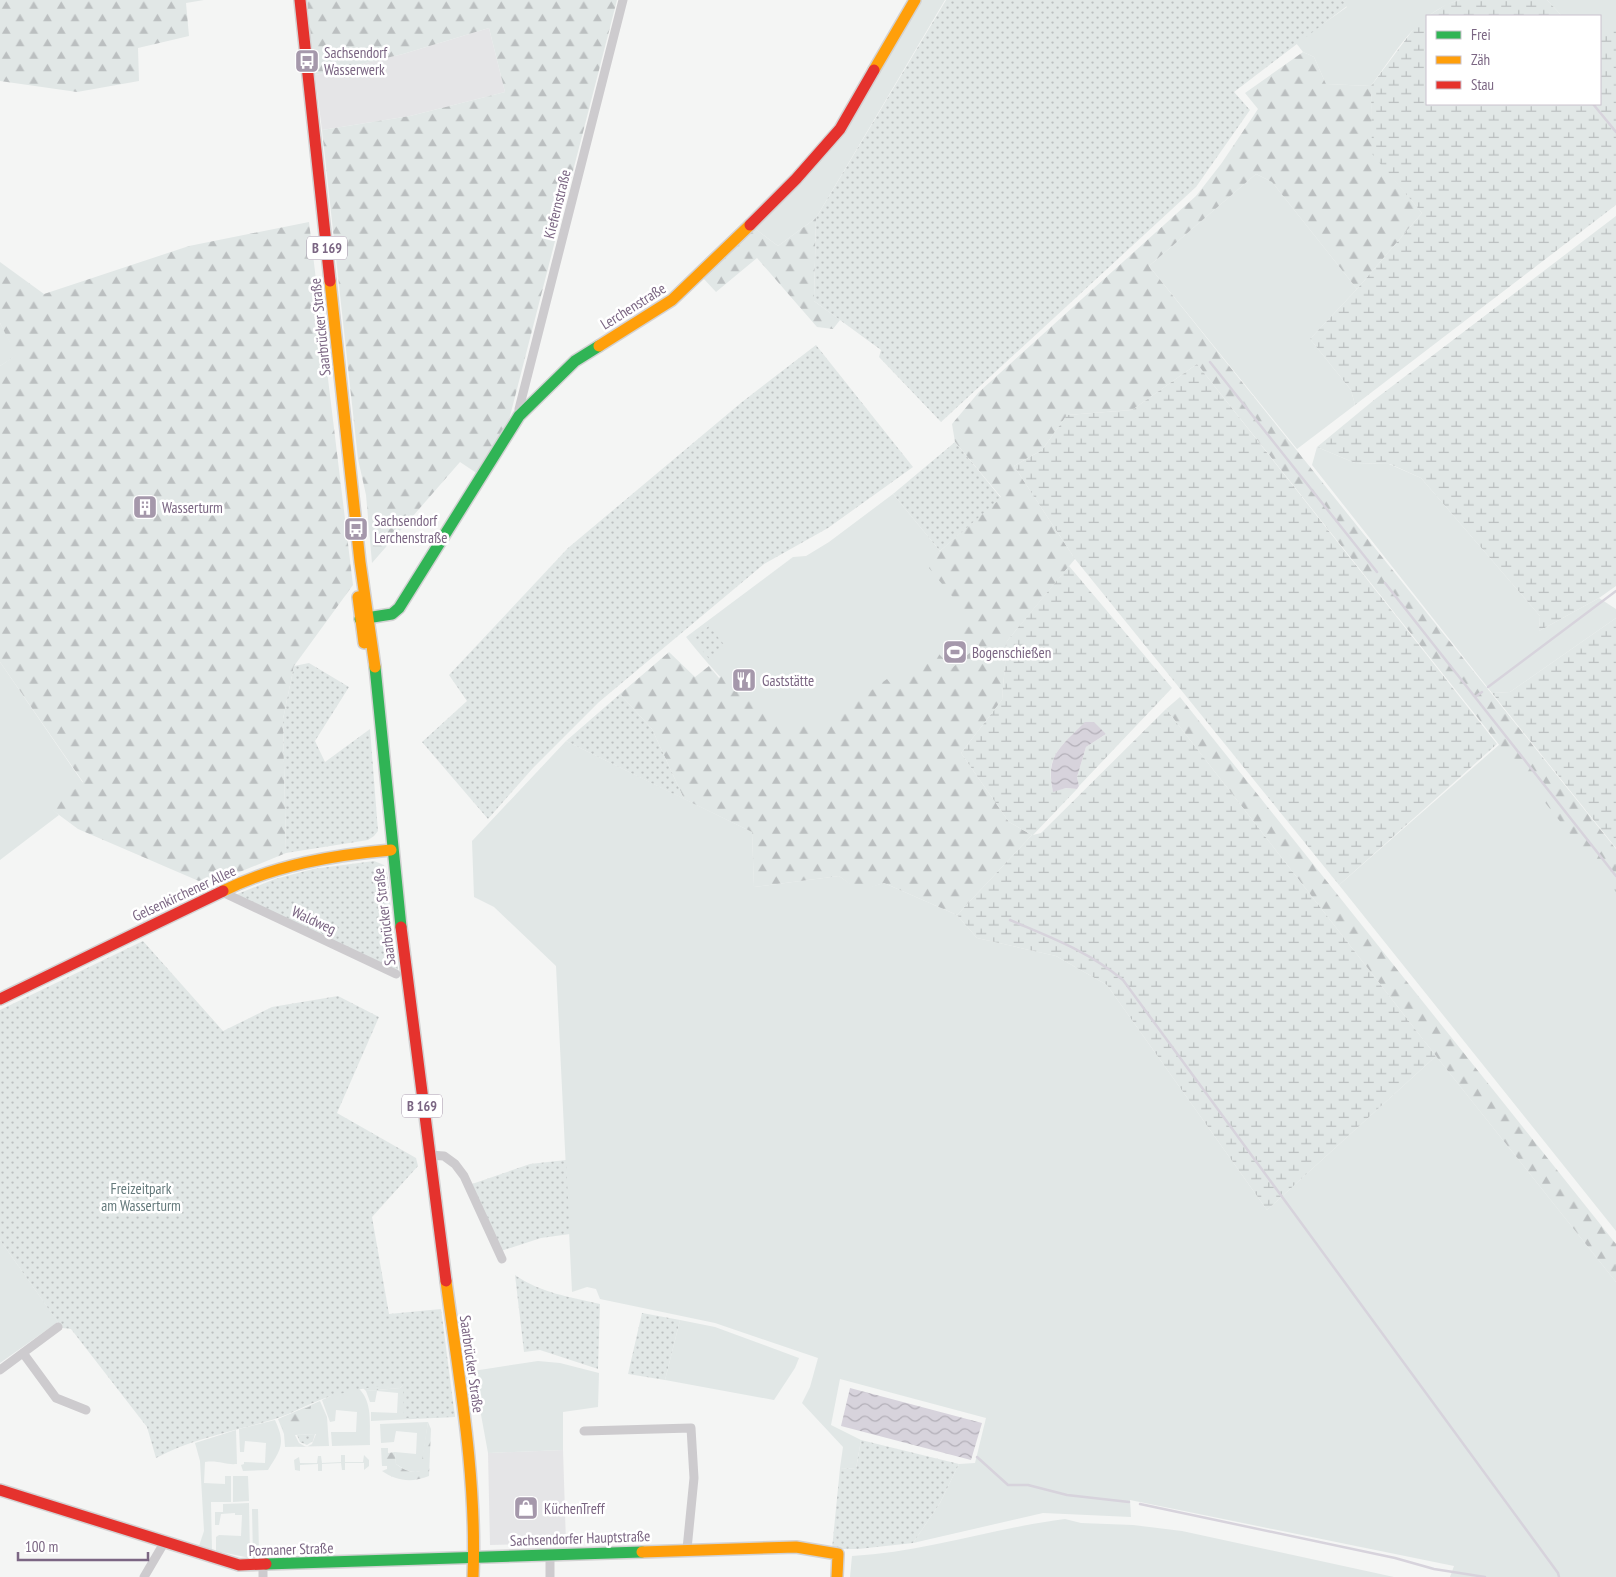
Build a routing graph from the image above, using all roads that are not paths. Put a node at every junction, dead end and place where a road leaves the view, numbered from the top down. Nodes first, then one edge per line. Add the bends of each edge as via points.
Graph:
1 (300, 0) edge
2 (623, 0) edge
3 (915, 0) edge
4 (519, 416) junction
5 (365, 619) junction
6 (392, 850) junction
7 (220, 891) junction
8 (396, 974) dead end
9 (0, 999) edge
10 (429, 1156) junction
11 (502, 1259) dead end
12 (58, 1327) dead end
13 (23, 1354) junction
14 (0, 1370) edge
15 (86, 1410) dead end
16 (584, 1431) dead end
17 (0, 1490) edge
18 (164, 1543) junction
19 (687, 1549) junction
20 (550, 1555) junction
21 (474, 1557) junction
22 (263, 1565) junction
23 (144, 1577) edge
24 (263, 1577) edge
25 (472, 1577) edge
26 (550, 1577) edge
27 (836, 1577) edge

1 - 5 main road, Saarbrücker Straße / B 169 via 360,562 357,582
2 - 4 street, Kiefernstraße
3 - 4 main road, Lerchenstraße via 840,129 796,179 689,286 575,361
4 - 5 main road, Lerchenstraße via 399,608 392,614
5 - 6 main road, Saarbrücker Straße / B 169 via 365,653 374,675
6 - 7 main road, Gelsenkirchener Allee via 312,861 268,872
6 - 10 main road, Saarbrücker Straße / B 169
7 - 8 street, Waldweg
7 - 9 main road, Gelsenkirchener Allee
10 - 11 street via 444,1156 460,1169
10 - 21 main road, Saarbrücker Straße / B 169 via 473,1484
12 - 13 street
13 - 14 street
13 - 15 street via 56,1398
16 - 19 street via 691,1428 694,1478
17 - 18 main road, Poznaner Straße
18 - 22 main road, Poznaner Straße via 239,1565
18 - 23 street
19 - 20 main road, Sachsendorfer Hauptstraße
19 - 27 main road, Sachsendorfer Hauptstraße via 796,1547 838,1554
20 - 21 main road, Sachsendorfer Hauptstraße
20 - 26 street
21 - 22 main road, Poznaner Straße
21 - 25 main road, Saarbrücker Straße / B 169
22 - 24 street

